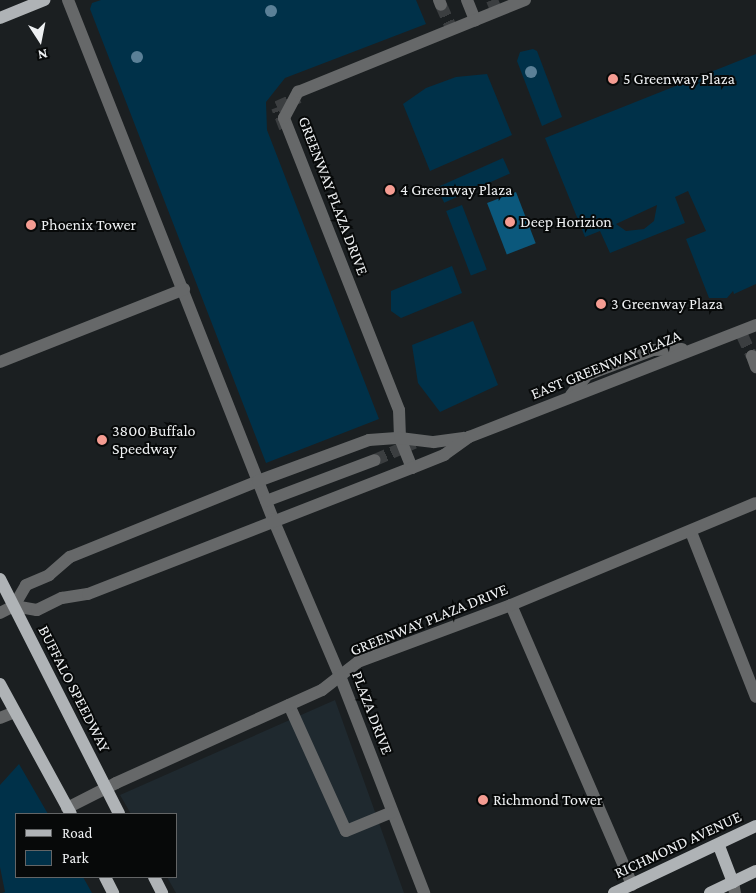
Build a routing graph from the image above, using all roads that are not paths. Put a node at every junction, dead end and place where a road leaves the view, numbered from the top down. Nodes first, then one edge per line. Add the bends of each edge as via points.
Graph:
1 (44, 0) edge
2 (68, 0) edge
3 (467, 0) edge
4 (525, 0) edge
5 (0, 18) edge
6 (475, 20) junction
7 (184, 289) junction
8 (756, 325) edge
9 (0, 362) edge
10 (469, 437) junction
11 (400, 438) junction
12 (375, 460) tunnel mouth
13 (412, 468) junction
14 (258, 481) junction
15 (266, 501) junction
16 (756, 503) edge
17 (273, 519) junction
18 (691, 532) junction
19 (0, 579) edge
20 (511, 605) junction
21 (14, 606) junction
22 (0, 613) edge
23 (340, 676) junction
24 (0, 684) edge
25 (756, 697) edge
26 (289, 705) junction
27 (15, 712) junction
28 (0, 718) edge
29 (105, 788) junction
30 (69, 811) edge
31 (392, 812) junction
32 (118, 813) edge
33 (756, 826) edge
34 (719, 846) junction
35 (756, 871) edge
36 (105, 878) edge
37 (154, 878) edge
38 (632, 885) junction
39 (734, 888) edge
40 (113, 893) edge
41 (162, 893) edge
42 (424, 893) edge
43 (614, 893) edge
44 (710, 893) edge

1 - 5 main road
2 - 7 street, PLAZA DRIVE
3 - 6 street
4 - 6 street, GREENWAY PLAZA DRIVE
6 - 11 street, GREENWAY PLAZA DRIVE via 298,92 284,118 399,410
7 - 9 street
7 - 14 street, PLAZA DRIVE
8 - 10 street, EAST GREENWAY PLAZA via 690,349 653,350 595,372 588,375 569,397
10 - 11 street via 434,442
10 - 13 street via 444,455
11 - 13 street, GREENWAY PLAZA DRIVE
11 - 14 street via 369,440
12 - 15 street
13 - 17 street
14 - 15 street, PLAZA DRIVE
14 - 21 street via 70,557 49,575 26,585
15 - 17 street, PLAZA DRIVE
16 - 18 street, GREENWAY PLAZA DRIVE
17 - 21 street via 88,594 62,598 37,610
17 - 23 street, PLAZA DRIVE
18 - 20 street, GREENWAY PLAZA DRIVE
18 - 25 street
19 - 21 main road, BUFFALO SPEEDWAY
20 - 23 street, GREENWAY PLAZA DRIVE via 358,662
20 - 38 street
21 - 22 street
21 - 29 main road, BUFFALO SPEEDWAY
23 - 26 street, GREENWAY PLAZA DRIVE via 322,690
23 - 31 street, PLAZA DRIVE
24 - 27 main road
26 - 29 street, GREENWAY PLAZA DRIVE
26 - 31 street via 346,831
27 - 28 street
27 - 30 main road
29 - 30 street, GREENWAY PLAZA DRIVE
29 - 32 main road, BUFFALO SPEEDWAY
31 - 42 street, PLAZA DRIVE
33 - 34 main road, RICHMOND AVENUE
34 - 38 main road, RICHMOND AVENUE
34 - 39 main road
35 - 39 main road
36 - 40 main road
37 - 41 main road
38 - 43 main road, RICHMOND AVENUE
39 - 44 main road

